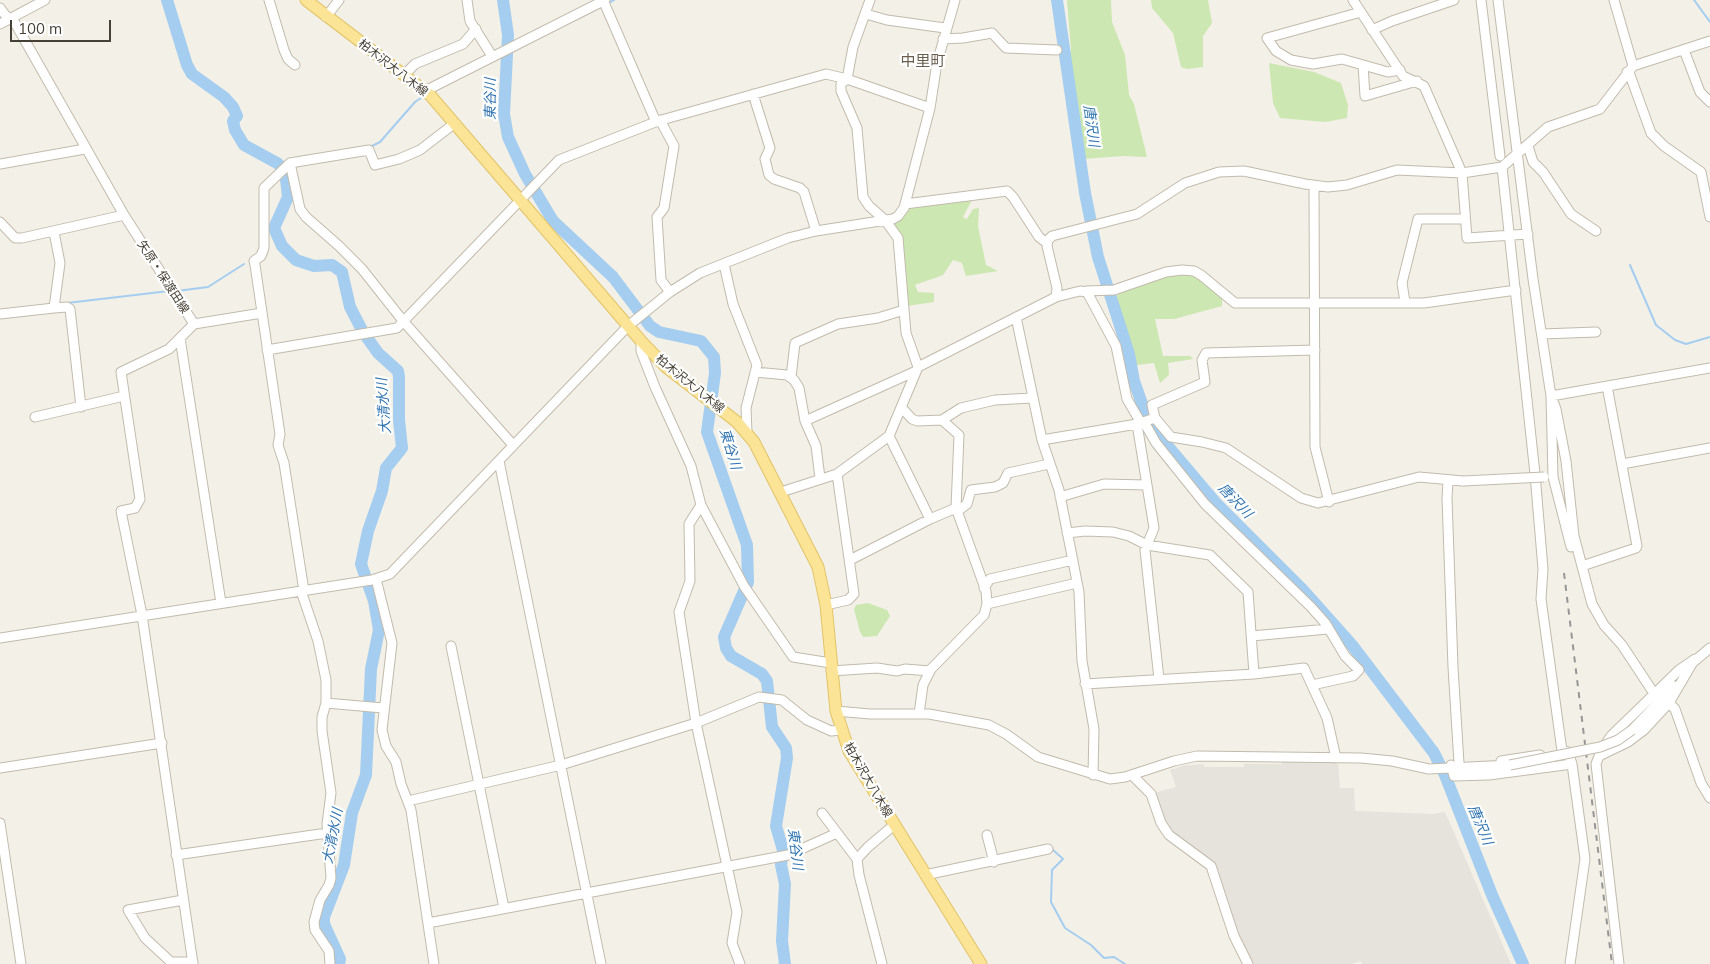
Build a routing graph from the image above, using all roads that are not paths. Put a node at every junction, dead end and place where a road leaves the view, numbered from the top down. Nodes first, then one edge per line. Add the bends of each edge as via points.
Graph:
1 (45, 0) edge
2 (269, 0) edge
3 (306, 0) edge
4 (339, 0) edge
5 (467, 0) edge
6 (604, 0) edge
7 (870, 0) edge
8 (955, 0) edge
9 (1353, 0) edge
10 (1454, 0) edge
11 (1481, 0) edge
12 (1498, 0) edge
13 (1614, 0) edge
14 (0, 8) edge
15 (1361, 12) junction
16 (866, 14) junction
17 (326, 17) junction
18 (10, 19) junction
19 (0, 24) edge
20 (946, 28) junction
21 (476, 30) junction
22 (1372, 30) junction
23 (943, 38) junction
24 (1710, 41) edge
25 (1057, 50) dead end
26 (1684, 50) junction
27 (494, 55) junction
28 (295, 65) dead end
29 (1364, 65) junction
30 (1630, 69) junction
31 (1400, 70) junction
32 (1507, 70) junction
33 (405, 74) junction
34 (1490, 78) junction
35 (847, 79) junction
36 (1417, 81) junction
37 (425, 91) junction
38 (753, 94) junction
39 (1710, 102) edge
40 (930, 108) junction
41 (658, 121) junction
42 (454, 123) junction
43 (1528, 146) junction
44 (86, 150) junction
45 (1518, 155) junction
46 (1500, 156) dead end
47 (0, 164) edge
48 (289, 164) junction
49 (1502, 167) junction
50 (1710, 167) edge
51 (1701, 172) junction
52 (1462, 173) junction
53 (1314, 186) junction
54 (520, 201) junction
55 (905, 204) junction
56 (124, 216) junction
57 (1710, 217) edge
58 (1465, 219) junction
59 (885, 220) junction
60 (0, 222) edge
61 (1596, 230) dead end
62 (816, 231) junction
63 (54, 232) junction
64 (1528, 234) junction
65 (1510, 236) junction
66 (1047, 243) junction
67 (724, 264) junction
68 (1516, 290) junction
69 (670, 292) junction
70 (1086, 292) junction
71 (1056, 297) junction
72 (1315, 302) junction
73 (1405, 302) junction
74 (54, 308) junction
75 (904, 310) junction
76 (262, 313) junction
77 (0, 314) edge
78 (1016, 317) junction
79 (404, 322) junction
80 (632, 322) junction
81 (194, 324) junction
82 (1596, 332) dead end
83 (1542, 334) junction
84 (180, 338) junction
85 (641, 342) junction
86 (267, 350) junction
87 (1315, 350) junction
88 (1710, 368) edge
89 (917, 369) junction
90 (755, 372) junction
91 (791, 378) junction
92 (1607, 386) junction
93 (124, 396) junction
94 (1551, 396) junction
95 (1032, 398) junction
96 (82, 407) junction
97 (901, 407) junction
98 (35, 417) dead end
99 (1155, 418) junction
100 (942, 420) junction
101 (805, 421) junction
102 (1142, 423) junction
103 (746, 432) junction
104 (889, 436) junction
105 (1042, 440) junction
106 (513, 445) junction
107 (1710, 448) edge
108 (499, 461) junction
109 (1049, 464) junction
110 (1622, 464) junction
111 (837, 474) junction
112 (1548, 477) junction
113 (820, 478) junction
114 (1448, 481) junction
115 (1147, 485) junction
116 (781, 492) junction
117 (1060, 497) junction
118 (1329, 502) junction
119 (701, 506) junction
120 (957, 510) junction
121 (930, 518) junction
122 (1067, 533) junction
123 (1147, 546) junction
124 (850, 560) junction
125 (1073, 560) junction
126 (1582, 566) junction
127 (374, 580) junction
128 (1078, 583) junction
129 (984, 588) junction
130 (303, 591) junction
131 (1588, 593) junction
132 (221, 603) junction
133 (987, 604) junction
134 (826, 605) junction
135 (142, 615) junction
136 (1328, 630) junction
137 (1252, 636) junction
138 (0, 638) edge
139 (451, 646) dead end
140 (1710, 648) edge
141 (1695, 660) junction
142 (831, 667) junction
143 (930, 671) junction
144 (1254, 674) junction
145 (1159, 679) junction
146 (1085, 684) junction
147 (1312, 685) junction
148 (1655, 695) junction
149 (326, 703) junction
150 (1669, 703) junction
151 (383, 708) junction
152 (836, 711) junction
153 (919, 714) junction
154 (696, 723) junction
155 (1620, 729) junction
156 (841, 730) junction
157 (1628, 742) junction
158 (162, 743) junction
159 (1562, 750) junction
160 (1598, 756) junction
161 (1336, 758) junction
162 (1572, 764) junction
163 (561, 765) junction
164 (1453, 767) junction
165 (0, 768) edge
166 (1093, 775) junction
167 (1132, 776) junction
168 (477, 783) junction
169 (1710, 798) edge
170 (408, 801) junction
171 (822, 813) dead end
172 (0, 823) edge
173 (894, 825) junction
174 (327, 833) junction
175 (837, 833) junction
176 (987, 836) dead end
177 (1048, 849) dead end
178 (176, 855) junction
179 (858, 859) junction
180 (994, 862) junction
181 (728, 865) junction
182 (925, 875) junction
183 (586, 894) junction
184 (183, 900) junction
185 (504, 908) junction
186 (428, 923) junction
187 (193, 963) edge
188 (21, 964) edge
189 (330, 964) edge
190 (434, 964) edge
191 (601, 964) edge
192 (740, 964) edge
193 (882, 964) edge
194 (981, 964) edge
195 (1248, 964) edge
196 (1570, 964) edge
197 (1620, 964) edge

1 - 18 street
2 - 28 street via 284,50
3 - 17 main road, 柏木沢大八木線
4 - 17 street
5 - 21 street via 470,21
6 - 27 street
6 - 41 street
7 - 16 street
8 - 20 street
9 - 15 street
10 - 22 street
11 - 34 street
12 - 32 street
13 - 30 street
14 - 18 street, 矢原・保渡田線
15 - 22 street
15 - 29 street via 1267,38 1276,51 1291,60 1313,64 1342,59
16 - 20 street
16 - 35 street
17 - 33 main road, 柏木沢大八木線
18 - 19 street
18 - 44 street, 矢原・保渡田線
20 - 23 street
21 - 27 street
21 - 33 street via 463,44 414,64
22 - 31 street
23 - 25 street via 992,33 1006,48
23 - 40 street
24 - 26 street
26 - 30 street
26 - 39 street via 1700,92
27 - 37 street
29 - 31 street via 1388,72
29 - 36 street via 1365,96
30 - 43 street via 1600,109 1554,124 1543,130
30 - 51 street via 1651,133
31 - 36 street via 1407,78
32 - 34 street
32 - 45 street
33 - 37 main road, 柏木沢大八木線
34 - 46 street
35 - 38 street via 826,74
35 - 40 street
35 - 59 street via 841,84 841,91 857,128 863,197
36 - 52 street via 1424,86
37 - 42 main road, 柏木沢大八木線
38 - 41 street
38 - 62 street via 770,148 765,159 769,175 804,192
40 - 55 street
41 - 54 street via 559,160
41 - 69 street via 674,146 664,208 657,217 661,280
42 - 48 street via 420,150 377,165 372,162 369,150
42 - 54 main road, 柏木沢大八木線
43 - 45 street
43 - 61 street via 1533,162 1571,214
44 - 47 street
44 - 56 street, 矢原・保渡田線
45 - 49 street
45 - 64 street
48 - 76 street via 264,188 264,248 254,261
48 - 79 street via 300,209 362,269
49 - 52 street
49 - 65 street
50 - 51 street
51 - 57 street
52 - 53 street via 1403,169 1340,186
52 - 58 street
53 - 66 street via 1244,171 1220,172 1185,183 1137,214 1052,236
53 - 72 street
54 - 79 street
54 - 80 main road, 柏木沢大八木線
55 - 59 street via 898,216
55 - 66 street via 1007,191 1039,237
56 - 63 street
56 - 81 street, 矢原・保渡田線
58 - 65 street via 1467,238
58 - 73 street via 1418,218 1402,283
59 - 62 street
59 - 75 street via 898,238
60 - 63 street via 15,238
62 - 67 street via 770,244
63 - 74 street via 60,263
64 - 65 street
64 - 83 street
65 - 68 street
66 - 71 street
67 - 69 street via 700,273
67 - 90 street via 733,304 756,358
68 - 73 street via 1440,301
68 - 159 street via 1542,561 1541,599
69 - 80 street
70 - 71 street
70 - 72 street via 1114,290 1166,272 1182,270 1202,275 1235,303
70 - 102 street via 1116,346 1127,400
71 - 78 street
72 - 73 street
72 - 87 street
74 - 77 street
74 - 96 street via 67,307 72,314
75 - 89 street via 907,338
75 - 91 street via 838,324 795,343
76 - 81 street, 矢原・保渡田線
76 - 86 street
78 - 89 street
78 - 95 street
79 - 86 street via 397,328
79 - 106 street
80 - 85 main road, 柏木沢大八木線
80 - 106 street
81 - 84 street
82 - 83 street
83 - 94 street
84 - 93 street via 169,349 121,372
84 - 132 street
85 - 103 main road, 柏木沢大八木線 via 666,367
85 - 119 street via 641,351 655,387 691,466
86 - 130 street via 280,434 278,445 284,463
87 - 99 street via 1206,353 1202,360 1205,382 1152,405
87 - 118 street via 1315,447
88 - 92 street
89 - 97 street
89 - 101 street
90 - 91 street
90 - 103 street via 746,408
91 - 101 street via 799,388
92 - 94 street
92 - 110 street
93 - 96 street
93 - 135 street via 140,499 137,507 121,511
94 - 112 street
94 - 126 street via 1558,419 1574,536
95 - 100 street via 995,400 961,408
95 - 105 street
96 - 98 street
97 - 100 street via 917,421
97 - 104 street
99 - 102 street
99 - 118 street via 1171,437 1226,448 1301,498 1318,503
100 - 120 street via 959,435
101 - 113 street via 816,446
102 - 105 street
102 - 115 street
102 - 136 street via 1205,504 1311,607
103 - 116 main road, 柏木沢大八木線 via 762,454
104 - 111 street
104 - 121 street
105 - 109 street
106 - 108 street
107 - 110 street
108 - 127 street via 393,572
108 - 163 street
109 - 117 street
109 - 120 street via 1008,473 1003,483 995,487 970,490 967,504
110 - 126 street via 1637,546
111 - 113 street
111 - 124 street
112 - 114 street, bridge
112 - 131 street via 1579,575
113 - 116 street
114 - 118 street via 1419,477
114 - 164 street
115 - 117 street via 1104,484
115 - 123 street via 1154,528
116 - 134 main road, 柏木沢大八木線 via 814,558
117 - 122 street
119 - 142 street via 744,586 793,657
119 - 154 street via 689,524 690,580 679,612
120 - 121 street
120 - 129 street
121 - 124 street
122 - 123 street via 1113,532
122 - 125 street
123 - 137 street via 1200,553 1216,560 1248,592
123 - 145 street
124 - 134 street via 854,594 848,600
125 - 128 street
125 - 129 street via 990,579
126 - 131 street
127 - 130 street
127 - 151 street via 392,643
128 - 133 street
128 - 146 street
129 - 133 street
130 - 132 street
130 - 149 street via 318,641 326,680
131 - 148 street via 1604,624
132 - 135 street
133 - 143 street via 984,615
134 - 142 main road, 柏木沢大八木線
135 - 138 street
135 - 158 street
136 - 137 street
136 - 147 street via 1359,672
137 - 144 street
139 - 168 street
140 - 141 street
141 - 148 street via 1679,670
141 - 150 street
141 - 164 street, bridge via 1662,700 1618,740 1600,747 1510,765
142 - 143 street
142 - 152 main road, 柏木沢大八木線
143 - 153 street via 923,685
144 - 145 street
144 - 147 street via 1304,668
145 - 146 street
146 - 166 street via 1094,729
147 - 161 street via 1326,718
148 - 155 street
149 - 151 street
149 - 174 street via 322,731 331,793
150 - 157 street
150 - 169 street via 1675,709 1700,783
151 - 170 street via 382,730 386,746 396,762
152 - 153 street
152 - 156 main road, 柏木沢大八木線
153 - 166 street via 989,725 1038,757
154 - 156 street via 764,696 782,700 821,727
154 - 163 street
154 - 181 street
155 - 157 street
155 - 160 street via 1606,741
156 - 173 main road, 柏木沢大八木線 via 849,750
157 - 160 street
158 - 165 street
158 - 178 street
159 - 162 street via 1568,752
159 - 164 street
160 - 197 street via 1596,769
161 - 164 street via 1384,760 1436,769
161 - 167 street via 1197,756
162 - 164 street via 1489,776 1454,776
162 - 196 street via 1585,859
163 - 168 street
163 - 183 street
166 - 167 street via 1110,779
167 - 195 street via 1151,794 1169,835 1211,866 1234,936
168 - 170 street
168 - 185 street
170 - 186 street
171 - 175 street
172 - 188 street
173 - 179 street
173 - 182 main road, 柏木沢大八木線
174 - 178 street
174 - 189 street via 331,878 314,922 315,930 329,952
175 - 179 street
175 - 181 street via 788,855
176 - 180 street
177 - 180 street
178 - 184 street
179 - 193 street via 859,875
180 - 182 street
181 - 183 street
181 - 192 street via 737,912 732,943
182 - 194 main road, 柏木沢大八木線
183 - 185 street
183 - 191 street
184 - 187 street
184 - 187 street via 128,910 145,938 171,962
185 - 186 street
186 - 190 street

